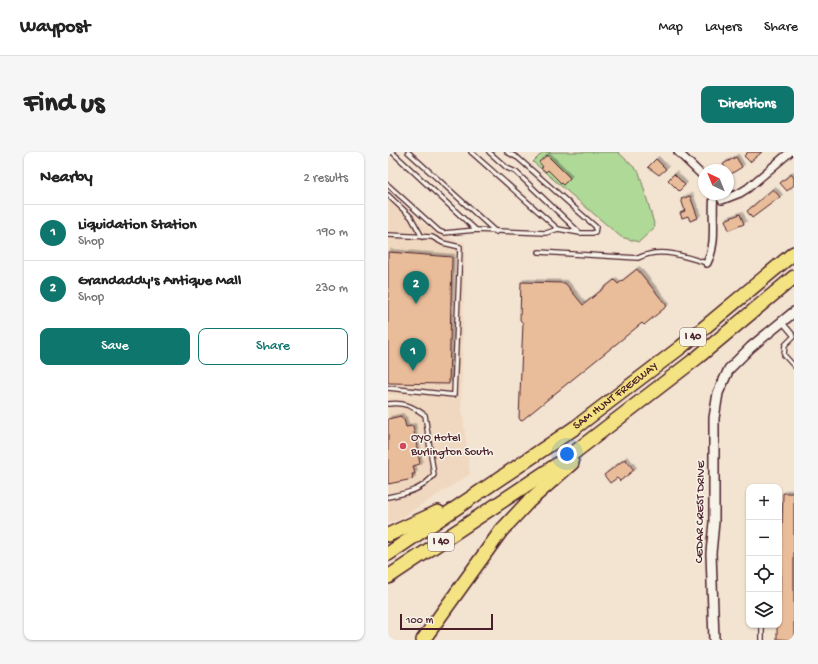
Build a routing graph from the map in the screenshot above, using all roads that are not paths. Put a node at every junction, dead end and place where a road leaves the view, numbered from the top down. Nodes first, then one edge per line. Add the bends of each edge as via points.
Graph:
1 (392, 152) edge
2 (408, 152) edge
3 (471, 152) edge
4 (489, 152) edge
5 (507, 152) edge
6 (678, 152) edge
7 (790, 152) edge
8 (698, 171) edge
9 (388, 185) edge
10 (734, 195) edge
11 (388, 196) edge
12 (714, 200) edge
13 (558, 229) junction
14 (476, 230) junction
15 (497, 232) junction
16 (580, 233) junction
17 (388, 235) edge
18 (422, 236) junction
19 (539, 252) dead end
20 (794, 254) edge
21 (707, 263) joint
22 (794, 278) edge
23 (794, 312) edge
24 (782, 322) junction
25 (794, 366) edge
26 (661, 385) junction
27 (388, 388) edge
28 (388, 404) edge
29 (516, 469) junction
30 (388, 497) edge
31 (388, 535) edge
32 (388, 554) edge
33 (388, 577) edge
34 (762, 628) edge
35 (423, 640) edge
36 (714, 640) edge
37 (762, 640) edge

1 - 14 lane
2 - 15 lane
3 - 13 lane
4 - 16 lane via 521,177
5 - 16 lane via 518,158 596,227 595,233
6 - 8 street
7 - 10 street
9 - 14 lane via 439,231 444,233
11 - 18 lane via 411,217
12 - 21 street via 713,246
13 - 15 lane via 546,233
13 - 16 lane
14 - 15 lane
17 - 18 lane
18 - 27 lane via 460,247 454,395
19 - 21 lane via 638,258 662,252
20 - 29 highway, SAM HUNT FREEWAY / I 40 via 629,387
22 - 26 highway, SAM HUNT FREEWAY / I 40
23 - 24 street
24 - 25 lane via 794,336 784,349 784,355
24 - 36 street, CEDAR CREST DRIVE via 751,348 730,369 720,384 714,418 714,522 711,553
26 - 33 highway, SAM HUNT FREEWAY / I 40 via 567,458
26 - 35 highway via 542,488 514,517 488,548
28 - 30 lane via 403,403 425,415 434,476 414,491
29 - 31 highway via 423,520
29 - 32 highway, SAM HUNT FREEWAY / I 40
34 - 37 lane

